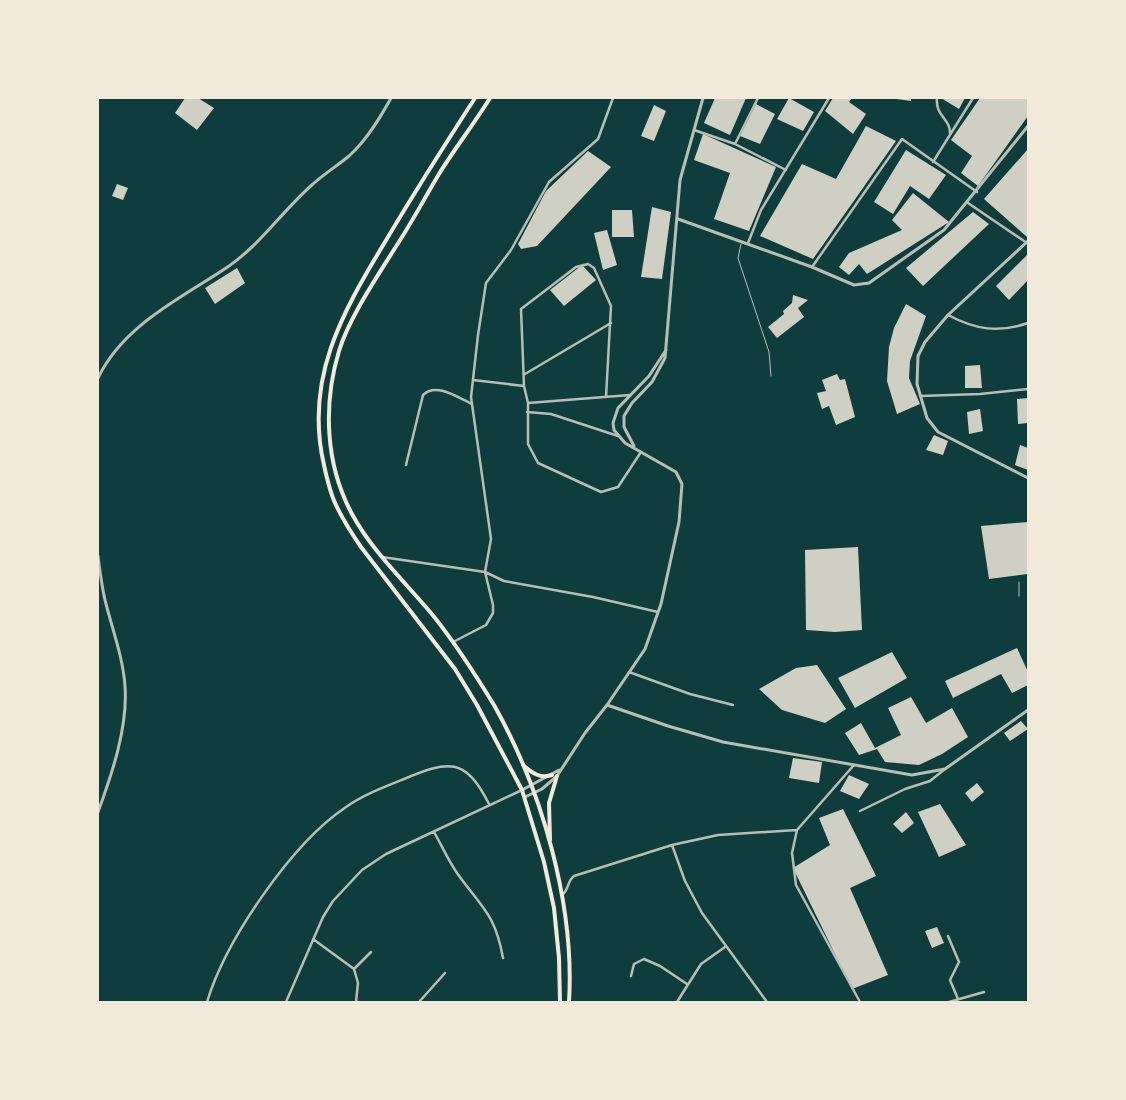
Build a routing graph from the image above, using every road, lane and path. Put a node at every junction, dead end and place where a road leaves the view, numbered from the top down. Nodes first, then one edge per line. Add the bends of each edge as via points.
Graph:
1 (391, 98) edge
2 (475, 98) edge
3 (490, 98) edge
4 (613, 98) edge
5 (703, 98) edge
6 (758, 98) edge
7 (829, 98) edge
8 (937, 98) edge
9 (973, 98) edge
10 (1028, 126) edge
11 (694, 130) junction
12 (949, 136) junction
13 (735, 144) junction
14 (932, 163) junction
15 (428, 168) junction
16 (786, 170) junction
17 (439, 174) junction
18 (977, 192) junction
19 (968, 203) junction
20 (678, 220) junction
21 (742, 241) junction
22 (1028, 242) edge
23 (748, 243) junction
24 (812, 267) junction
25 (948, 316) junction
26 (611, 323) junction
27 (1028, 323) edge
28 (666, 350) junction
29 (525, 374) junction
30 (771, 376) dead end
31 (98, 378) edge
32 (473, 380) junction
33 (524, 386) junction
34 (1028, 389) edge
35 (630, 395) junction
36 (919, 396) junction
37 (606, 397) junction
38 (528, 403) junction
39 (472, 404) junction
40 (527, 412) junction
41 (618, 436) junction
42 (635, 447) junction
43 (641, 451) junction
44 (406, 465) dead end
45 (1028, 478) edge
46 (98, 556) edge
47 (382, 557) junction
48 (485, 572) junction
49 (1019, 582) dead end
50 (1020, 596) dead end
51 (658, 612) junction
52 (453, 642) junction
53 (629, 672) junction
54 (607, 705) junction
55 (733, 705) dead end
56 (1028, 710) edge
57 (522, 764) junction
58 (855, 764) junction
59 (564, 766) junction
60 (945, 769) junction
61 (552, 775) junction
62 (557, 776) junction
63 (532, 786) junction
64 (522, 790) junction
65 (534, 793) junction
66 (525, 797) junction
67 (490, 804) junction
68 (860, 810) dead end
69 (98, 812) edge
70 (796, 830) junction
71 (434, 832) junction
72 (672, 845) junction
73 (550, 848) junction
74 (561, 896) junction
75 (948, 936) dead end
76 (312, 938) junction
77 (725, 947) junction
78 (371, 952) dead end
79 (503, 958) dead end
80 (354, 969) junction
81 (445, 973) dead end
82 (631, 976) dead end
83 (687, 984) junction
84 (984, 992) dead end
85 (958, 999) junction
86 (206, 1002) edge
87 (286, 1002) edge
88 (356, 1002) edge
89 (419, 1002) edge
90 (560, 1002) edge
91 (569, 1002) edge
92 (677, 1002) edge
93 (768, 1002) edge
94 (860, 1002) edge
95 (949, 1002) edge

1 - 31 street via 370,133 350,155 313,184 261,239 229,266 182,294 142,324 114,350
2 - 15 main road
3 - 17 main road
4 - 32 street via 598,139 549,182 511,250 486,283
5 - 11 street
6 - 13 street
7 - 16 street
8 - 12 street via 937,110 949,126
9 - 12 street
10 - 18 street
11 - 13 street
11 - 20 street via 680,180
12 - 14 street
13 - 16 street
14 - 18 street
14 - 24 street via 902,139
15 - 17 main road
15 - 64 main road via 337,329 322,378 319,439 328,482 349,529 455,669
16 - 23 street via 760,210
17 - 47 main road via 350,325 331,384 329,430 335,473 351,512
18 - 19 street
19 - 22 street
19 - 24 street via 944,230 869,283 854,285
20 - 21 street
20 - 28 street
21 - 23 street
21 - 30 lane via 738,258 769,352
22 - 25 street
23 - 24 street
25 - 27 street via 982,329 1013,328
25 - 36 street via 920,351
26 - 29 street
26 - 29 street via 611,306 594,268 588,264 578,266 521,309 519,318
26 - 37 street
28 - 35 street via 649,376
28 - 42 street via 660,370 624,416 624,427
29 - 33 street
32 - 33 street
32 - 39 street
33 - 38 street
34 - 36 street
35 - 37 street
35 - 41 street via 614,415 614,430
36 - 45 street via 927,418 938,432
37 - 38 street
38 - 40 street
39 - 44 street via 441,391 427,391 423,395
39 - 48 street via 492,539
40 - 41 street via 551,414
40 - 43 street via 528,444 538,463 590,489 601,492 618,487
41 - 42 street via 624,443
42 - 43 street
43 - 51 street via 676,472 682,484 679,522
46 - 69 street via 125,686 120,736
47 - 48 street
47 - 52 main road
48 - 51 street via 504,581
48 - 52 street via 493,604 491,619 477,631
49 - 50 lane
51 - 53 street via 645,649
52 - 57 main road via 494,706
53 - 54 street
53 - 55 street via 690,694
54 - 58 street via 723,742
54 - 59 street
56 - 60 street
57 - 61 main road via 538,776
57 - 63 main road
58 - 60 street via 912,775
58 - 70 street
59 - 61 street
59 - 62 street
60 - 68 street via 930,781
61 - 63 street
62 - 65 street
62 - 73 main road via 549,803
63 - 64 street
63 - 65 main road
64 - 66 main road
64 - 67 street
65 - 66 street
65 - 73 main road
66 - 90 main road via 554,908
67 - 71 street
67 - 86 street via 468,774 446,764 346,806 307,841 280,872 225,959
70 - 72 street via 718,836
70 - 94 street via 792,853 796,885
71 - 76 street via 386,854 362,870 333,901
71 - 79 street via 456,871 490,915
72 - 74 street via 580,873 569,880
72 - 77 street via 688,888
73 - 74 main road
74 - 91 main road via 569,951
75 - 85 street via 960,962 950,980
76 - 80 street
76 - 87 street
77 - 83 street via 701,964
77 - 93 street
78 - 80 street
80 - 88 street via 358,983
81 - 89 street
82 - 83 street via 634,964 644,959
83 - 92 street
84 - 85 street
85 - 95 street

